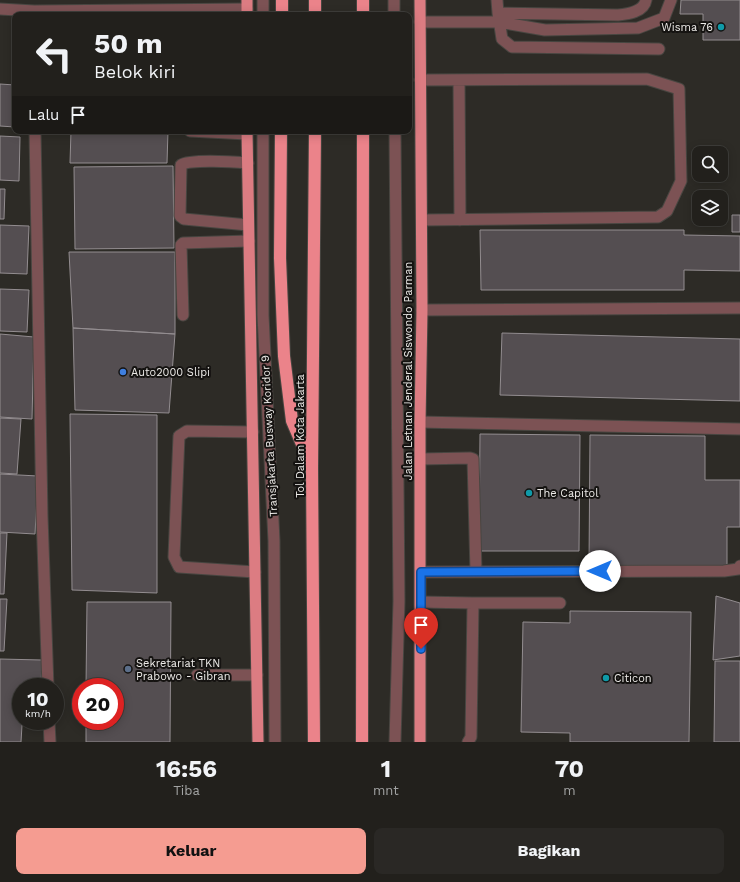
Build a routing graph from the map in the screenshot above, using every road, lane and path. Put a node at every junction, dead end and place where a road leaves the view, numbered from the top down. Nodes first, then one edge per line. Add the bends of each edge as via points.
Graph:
1 (263, 0) edge
2 (282, 0) edge
3 (315, 0) edge
4 (363, 0) edge
5 (394, 0) edge
6 (420, 0) edge
7 (497, 0) edge
8 (646, 0) edge
9 (671, 0) edge
10 (0, 8) edge
11 (247, 8) edge
12 (27, 12) edge
13 (77, 12) edge
14 (263, 12) edge
15 (282, 12) edge
16 (315, 12) edge
17 (363, 12) edge
18 (394, 12) edge
19 (499, 18) junction
20 (420, 22) junction
21 (659, 49) dead end
22 (420, 80) junction
23 (459, 80) junction
24 (35, 134) edge
25 (247, 134) edge
26 (263, 134) edge
27 (281, 134) edge
28 (315, 134) edge
29 (363, 134) edge
30 (395, 134) edge
31 (248, 163) junction
32 (422, 220) junction
33 (460, 220) junction
34 (248, 225) junction
35 (248, 241) junction
36 (739, 308) dead end
37 (422, 310) junction
38 (183, 315) dead end
39 (420, 422) junction
40 (740, 429) edge
41 (253, 432) junction
42 (420, 459) junction
43 (312, 468) junction
44 (739, 569) edge
45 (255, 572) junction
46 (421, 572) junction
47 (476, 572) junction
48 (421, 602) junction
49 (560, 603) dead end
50 (473, 604) junction
51 (197, 675) dead end
52 (257, 676) junction
53 (48, 678) edge
54 (49, 730) edge
55 (50, 742) edge
56 (258, 742) edge
57 (275, 742) edge
58 (314, 742) edge
59 (362, 742) edge
60 (395, 742) edge
61 (420, 742) edge
62 (468, 742) edge

1 - 14 street
2 - 15 highway
3 - 16 highway
4 - 17 highway
5 - 18 street
6 - 20 highway, Jalan Letnan Jenderal Siswondo Parman
7 - 19 street
8 - 19 street via 634,13 618,15
9 - 19 street via 664,18 638,28 545,30
10 - 12 street
11 - 13 street
19 - 20 street
19 - 21 street via 502,39 512,47
20 - 22 highway, Jalan Letnan Jenderal Siswondo Parman
22 - 23 street
22 - 32 highway, Jalan Letnan Jenderal Siswondo Parman
23 - 33 street
23 - 33 street via 647,79 679,89 681,181 667,211 658,217
24 - 53 street
25 - 31 highway
26 - 57 street, Transjakarta Busway Koridor 9 via 263,315 274,541
27 - 43 highway via 280,258 284,356 292,421
28 - 43 highway, Tol Dalam Kota Jakarta
29 - 59 highway
30 - 60 street via 399,593
31 - 34 highway
31 - 34 street via 202,162 181,165 180,216 184,219
32 - 33 street
32 - 37 highway, Jalan Letnan Jenderal Siswondo Parman
34 - 35 highway
35 - 38 street via 181,245
35 - 41 highway
36 - 37 street
37 - 39 highway, Jalan Letnan Jenderal Siswondo Parman
39 - 40 street
39 - 42 highway, Jalan Letnan Jenderal Siswondo Parman
41 - 45 highway
41 - 45 street via 187,430 179,436 174,557 179,567
42 - 46 highway, Jalan Letnan Jenderal Siswondo Parman
42 - 47 street via 474,459
43 - 58 highway, Tol Dalam Kota Jakarta
44 - 47 street
45 - 52 highway
46 - 47 street
46 - 48 highway, Jalan Letnan Jenderal Siswondo Parman
48 - 50 street
48 - 61 highway, Jalan Letnan Jenderal Siswondo Parman
49 - 50 street
50 - 62 street via 471,737
51 - 52 street
52 - 56 highway
54 - 55 street

